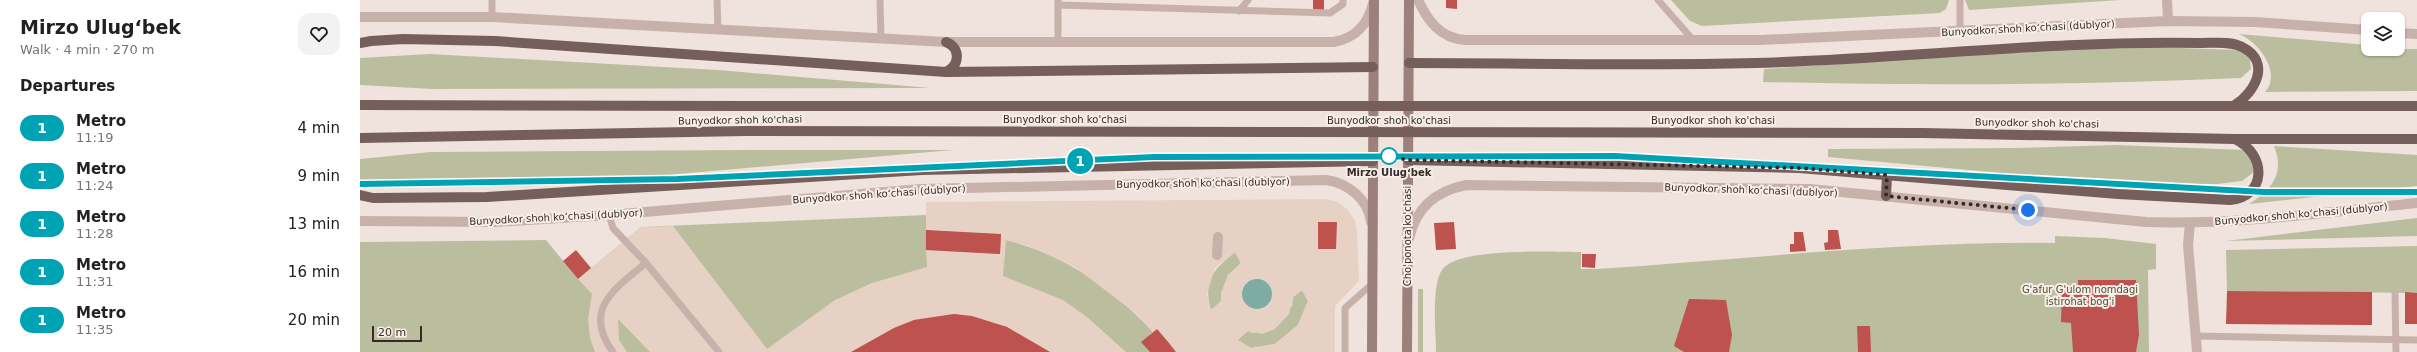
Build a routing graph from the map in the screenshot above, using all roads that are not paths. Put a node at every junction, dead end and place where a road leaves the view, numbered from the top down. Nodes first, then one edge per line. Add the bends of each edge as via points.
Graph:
1 (492, 0) edge
2 (716, 0) edge
3 (880, 0) edge
4 (1248, 0) edge
5 (1343, 0) edge
6 (1373, 0) edge
7 (1409, 0) edge
8 (1418, 0) edge
9 (1658, 0) edge
10 (1960, 0) edge
11 (2167, 0) edge
12 (1058, 2) edge
13 (1239, 11) junction
14 (360, 17) edge
15 (492, 17) junction
16 (2168, 20) junction
17 (718, 30) junction
18 (2361, 30) edge
19 (1960, 31) junction
20 (2405, 33) edge
21 (2417, 34) edge
22 (881, 40) junction
23 (1694, 41) junction
24 (946, 42) junction
25 (1058, 42) junction
26 (360, 44) edge
27 (1409, 63) junction
28 (1373, 67) junction
29 (946, 72) junction
30 (360, 100) edge
31 (360, 105) edge
32 (372, 105) junction
33 (2235, 105) junction
34 (2417, 106) edge
35 (360, 138) edge
36 (374, 138) junction
37 (2235, 139) junction
38 (2417, 139) edge
39 (360, 144) edge
40 (1408, 160) junction
41 (1373, 161) junction
42 (1887, 175) junction
43 (360, 195) edge
44 (1886, 196) junction
45 (2417, 203) edge
46 (609, 215) junction
47 (360, 221) edge
48 (2190, 223) junction
49 (1372, 228) junction
50 (1218, 237) dead end
51 (1408, 250) junction
52 (1217, 255) dead end
53 (646, 264) junction
54 (1372, 284) junction
55 (2395, 294) dead end
56 (2194, 336) junction
57 (2396, 339) junction
58 (2417, 340) edge
59 (613, 352) edge
60 (719, 352) edge
61 (1345, 352) edge
62 (1372, 352) edge
63 (1407, 352) edge
64 (2196, 352) edge
65 (2396, 352) edge

1 - 15 lane
2 - 17 lane
3 - 22 lane
4 - 13 lane
5 - 13 lane via 1343,4 1330,13
6 - 25 street via 1370,13 1359,30 1346,40 1334,42
6 - 28 main road
7 - 27 main road, Cho'ponota ko'chasi
8 - 23 street, Bunyodkor shoh koʻchasi (dublyor) via 1426,16 1438,30 1458,40
9 - 23 lane
10 - 19 lane
11 - 16 street
12 - 13 lane
12 - 25 lane
14 - 15 street
15 - 17 street
16 - 18 street, Bunyodkor shoh koʻchasi (dublyor) via 2255,22
16 - 19 street, Bunyodkor shoh koʻchasi (dublyor)
17 - 22 street
19 - 23 street, Bunyodkor shoh koʻchasi (dublyor)
20 - 21 street
22 - 24 street
24 - 25 street
24 - 29 main road via 954,47 958,57 954,66
26 - 29 main road via 371,40 403,39 494,41
27 - 33 main road via 1755,63 2140,42 2223,44 2236,45 2248,51 2258,70 2253,89
27 - 40 main road, Cho'ponota ko'chasi
28 - 29 main road
28 - 41 main road
30 - 32 main road
31 - 32 main road, Bunyodkor shoh ko'chasi
32 - 33 main road, Bunyodkor shoh ko'chasi, bridge
33 - 34 main road, Bunyodkor shoh ko'chasi
35 - 36 main road, Bunyodkor shoh ko'chasi
36 - 37 main road, Bunyodkor shoh ko'chasi, bridge via 746,131 1922,133
36 - 39 main road
37 - 38 main road, Bunyodkor shoh ko'chasi
37 - 42 main road via 2252,151 2259,170 2252,188 2234,200 2118,194
40 - 42 main road via 1800,168
40 - 51 main road, Cho'ponota ko'chasi
41 - 43 main road via 922,170 487,197 373,198
41 - 49 main road
42 - 44 main road
44 - 48 street, Bunyodkor shoh koʻchasi (dublyor) via 2138,221
44 - 51 street, Bunyodkor shoh koʻchasi (dublyor) via 1799,189 1466,185 1442,192 1426,204 1414,224
45 - 48 street, Bunyodkor shoh koʻchasi (dublyor) via 2236,222
46 - 47 street, Bunyodkor shoh koʻchasi (dublyor) via 495,222
46 - 49 street, Bunyodkor shoh koʻchasi (dublyor) via 921,189 1326,180 1340,183 1355,193 1367,208
46 - 53 lane via 612,228
48 - 56 street via 2188,244
49 - 54 main road
50 - 52 street
51 - 63 main road, Cho'ponota ko'chasi
53 - 59 lane via 616,287 603,305 600,332
53 - 60 lane
54 - 61 lane via 1345,308
54 - 62 main road
55 - 57 lane
56 - 57 lane
56 - 64 street
57 - 58 lane
57 - 65 lane

